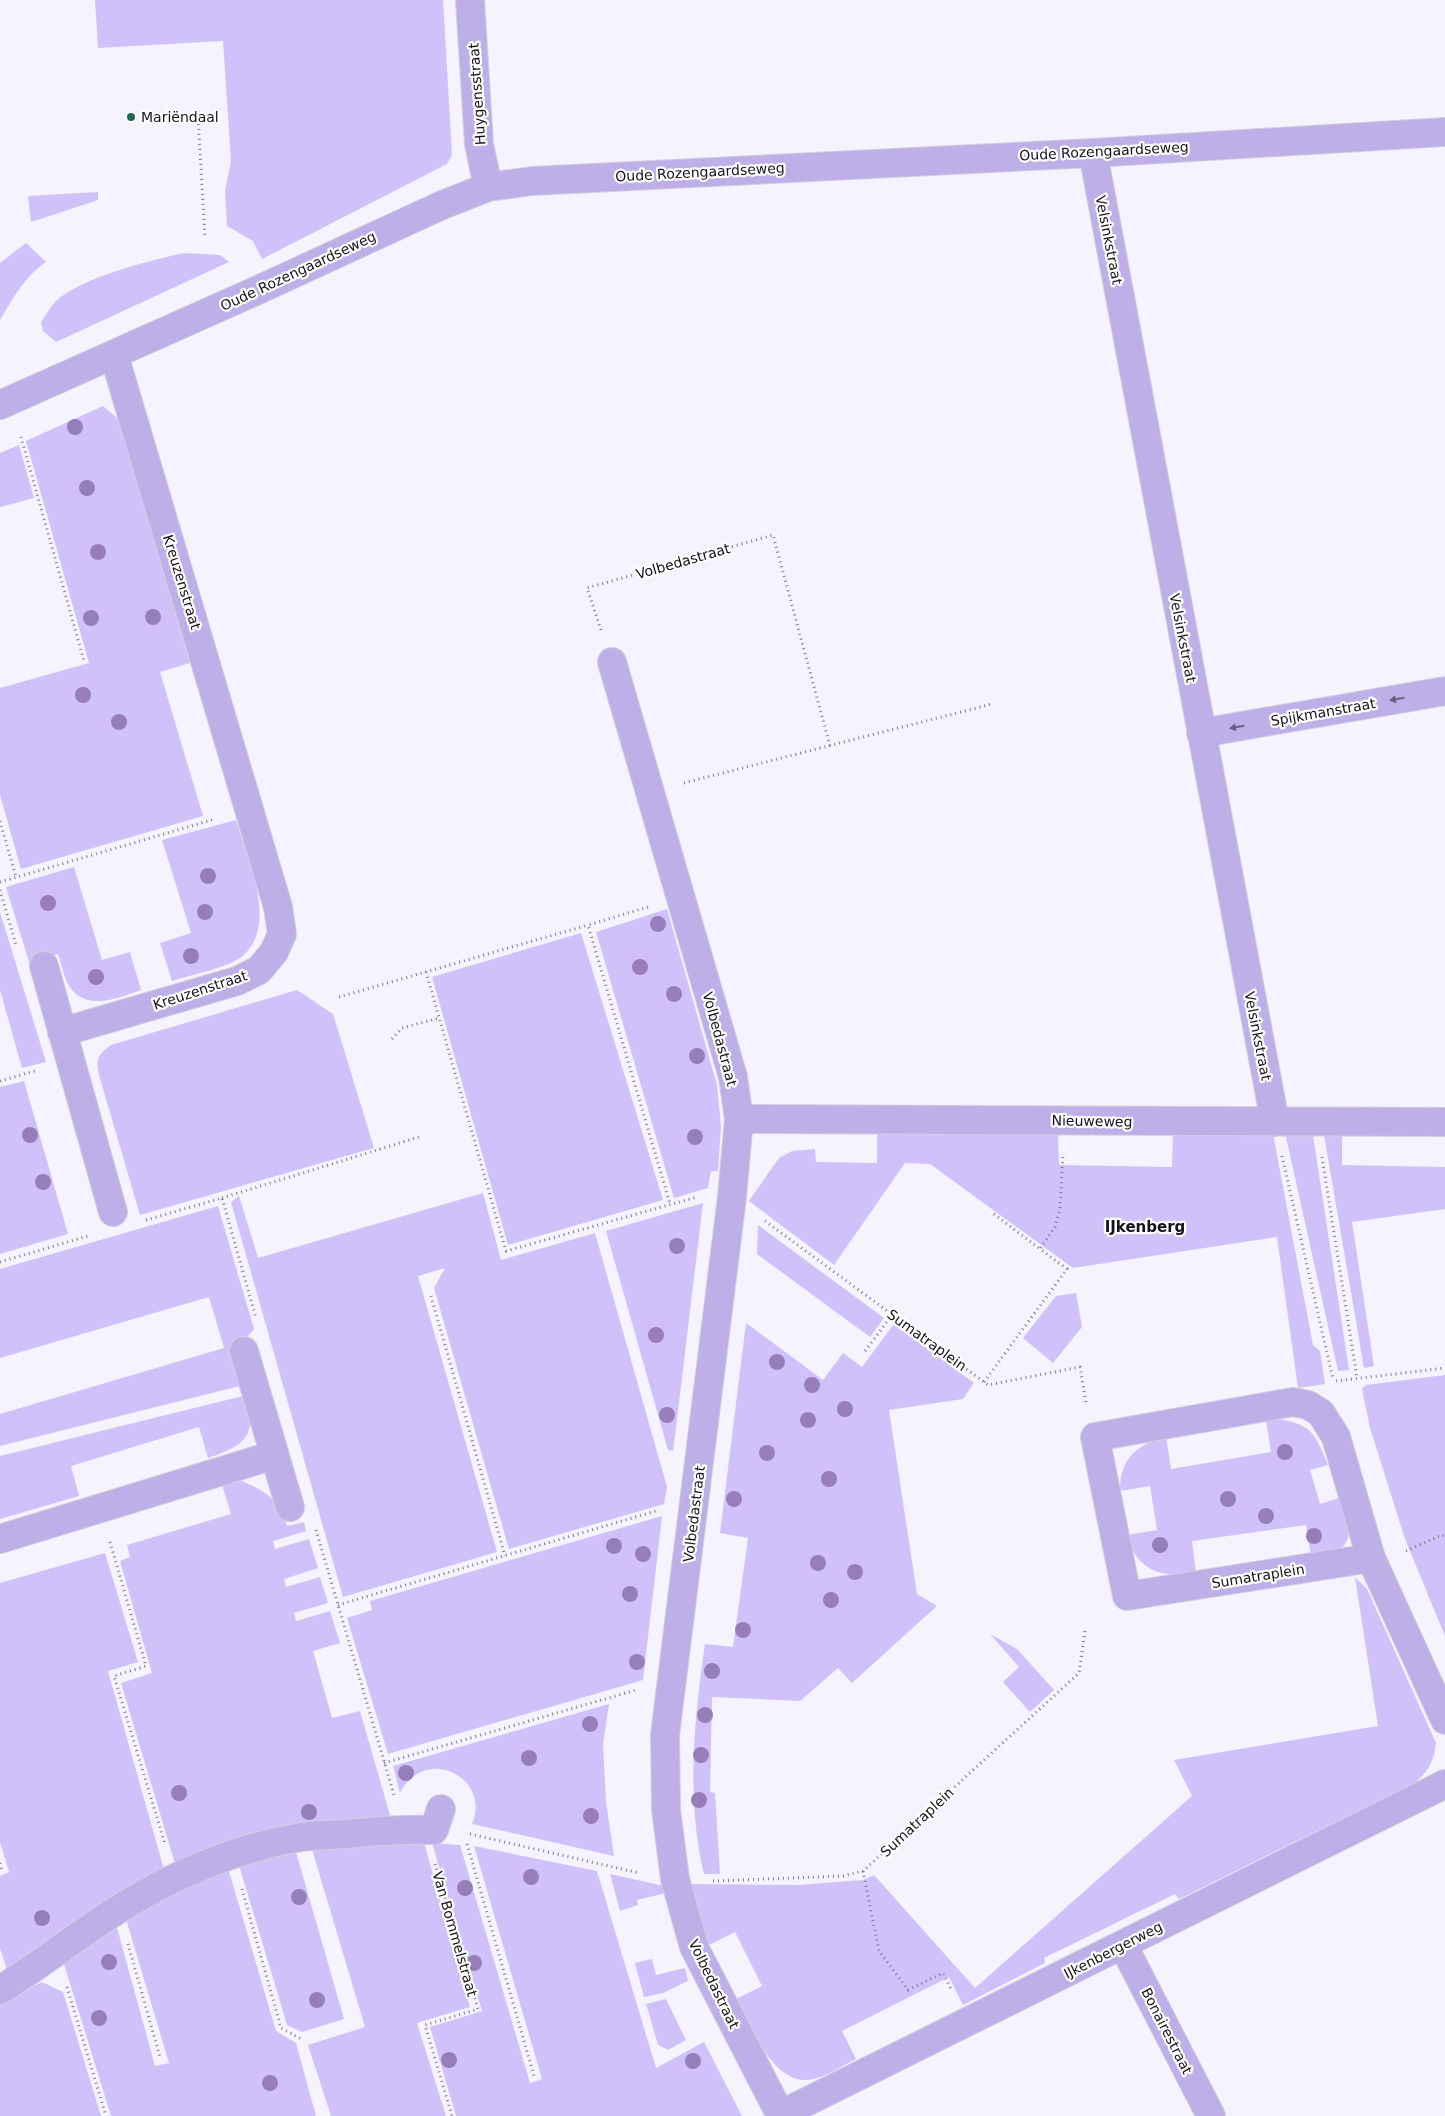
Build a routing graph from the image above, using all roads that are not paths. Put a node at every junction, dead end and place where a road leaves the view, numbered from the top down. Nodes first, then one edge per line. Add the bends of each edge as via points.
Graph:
1 (470, 0) edge
2 (1445, 132) edge
3 (1092, 153) junction
4 (488, 187) junction
5 (114, 355) junction
6 (0, 405) edge
7 (612, 662) road end
8 (1445, 691) edge
9 (1201, 734) junction
10 (44, 966) dead end
11 (62, 1032) junction
12 (739, 1118) junction
13 (1275, 1122) junction
14 (1445, 1122) edge
15 (115, 1220) road end
16 (244, 1350) road end
17 (274, 1455) junction
18 (290, 1507) road end
19 (0, 1539) edge
20 (1371, 1558) junction
21 (1445, 1720) edge
22 (1445, 1784) edge
23 (426, 1825) road end
24 (1123, 1945) junction
25 (0, 1990) edge
26 (780, 2116) edge
27 (1211, 2116) edge

1 - 4 street, Huygensstraat via 479,144
2 - 3 street, Oude Rozengaardseweg
3 - 4 street, Oude Rozengaardseweg via 532,181
3 - 9 street, Velsinkstraat
4 - 5 street, Oude Rozengaardseweg
5 - 6 street, Oude Rozengaardseweg
5 - 11 street, Kreuzenstraat via 278,907 282,934 274,952 259,970 236,980
7 - 12 street, Volbedastraat via 733,1077
8 -> 9 street, Spijkmanstraat
9 - 13 street, Velsinkstraat
10 - 11 street
11 - 15 street
12 - 13 street, Nieuweweg
12 - 26 street, Volbedastraat via 696,1499 665,1736 666,1810 675,1879 694,1947
13 - 14 street, Nieuweweg
16 - 17 street
17 - 18 street
17 - 19 street
20 - 20 street, Sumatraplein via 1336,1437 1321,1413 1308,1405 1293,1402 1096,1437 1127,1596
20 - 21 street
22 - 24 street, IJkenbergerweg
23 - 25 street via 302,1837 233,1854 175,1878 118,1910
24 - 26 street, IJkenbergerweg
24 - 27 street, Bonairestraat

